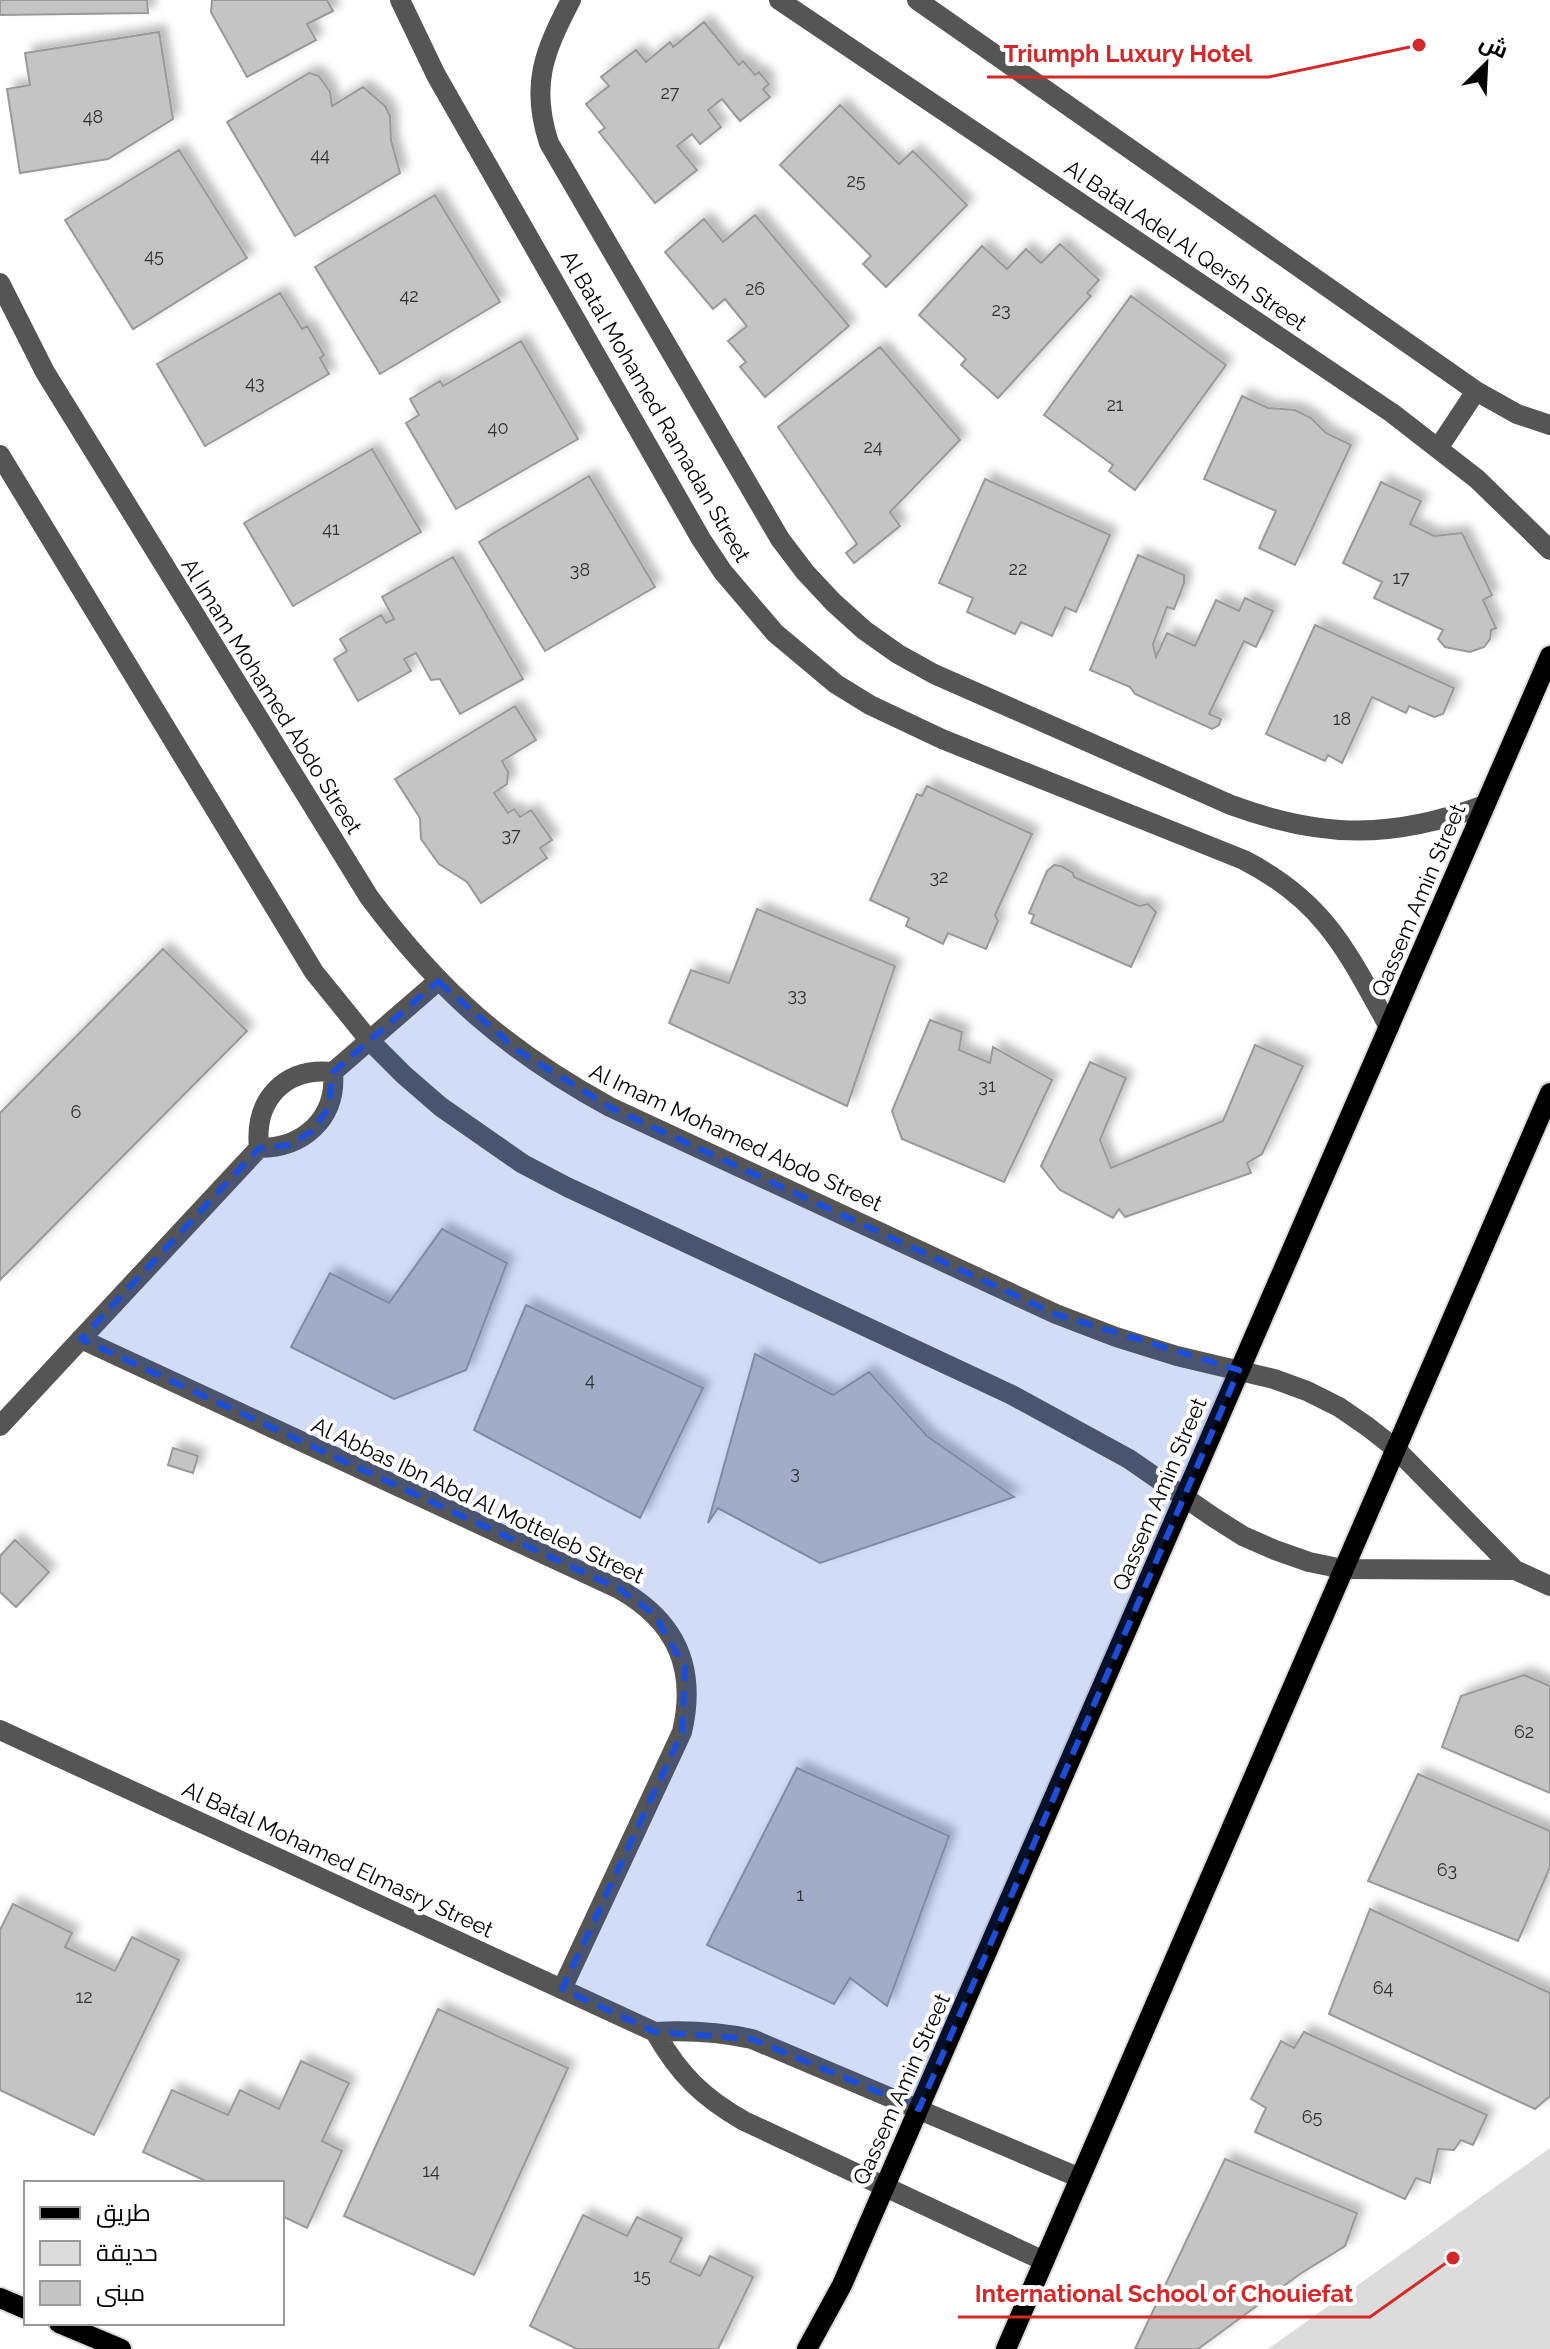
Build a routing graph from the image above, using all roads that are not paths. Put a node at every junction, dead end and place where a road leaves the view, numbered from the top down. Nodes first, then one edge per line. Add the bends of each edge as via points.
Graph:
1 (400, 0) edge
2 (571, 0) edge
3 (779, 0) edge
4 (917, 0) edge
5 (0, 283) edge
6 (1476, 391) junction
7 (1550, 425) edge
8 (1439, 447) junction
9 (0, 455) edge
10 (1550, 550) edge
11 (1550, 656) edge
12 (1485, 805) junction
13 (438, 981) junction
14 (1389, 1027) junction
15 (369, 1040) junction
16 (333, 1072) junction
17 (1550, 1093) edge
18 (259, 1148) junction
19 (81, 1339) junction
20 (1239, 1370) junction
21 (0, 1426) edge
22 (1396, 1449) junction
23 (1185, 1496) junction
24 (1343, 1569) junction
25 (1515, 1570) junction
26 (1550, 1586) edge
27 (0, 1730) edge
28 (562, 1989) junction
29 (655, 2032) junction
30 (919, 2109) junction
31 (1080, 2178) junction
32 (885, 2186) junction
33 (1044, 2261) junction
34 (0, 2298) edge
35 (24, 2308) edge
36 (64, 2325) edge
37 (121, 2349) edge
38 (807, 2349) edge
39 (1006, 2349) edge

1 - 14 street, Al Batal Mohamed Ramadan Street via 436,75 701,539 775,633 836,684 905,723 1274,875 1324,919
2 - 12 street, Al Batal Mohamed Ramadan Street via 540,74 549,143 780,539 864,630 934,674 1267,818 1303,827 1377,831 1414,827
3 - 8 street, Al Batal Adel Al Qersh Street
4 - 6 street, Al Batal Adel Al Qersh Street
5 - 13 street, Al Imam Mohamed Abdo Street via 45,372 347,863 401,940
6 - 7 street, Al Batal Adel Al Qersh Street
6 - 8 street
8 - 10 street, Al Batal Adel Al Qersh Street
9 - 15 street via 289,935
11 - 12 main road, Qassem Amin Street
12 - 14 main road, Qassem Amin Street
13 - 15 street
13 - 20 street, Al Imam Mohamed Abdo Street via 519,1051 610,1107 1056,1314 1177,1356
14 - 20 main road, Qassem Amin Street
15 - 16 street
15 - 23 street via 441,1107 523,1164 1024,1401
16 - 18 street via 332,1096 312,1131 288,1145
16 - 18 street via 307,1072 274,1092 261,1112
17 - 22 main road
18 - 19 street
19 - 21 street
19 - 28 street, Al Abbas Ibn Abd Al Motteleb Street via 619,1589 667,1630 685,1668 682,1732
20 - 22 street, Al Imam Mohamed Abdo Street via 1307,1391 1359,1420
20 - 23 main road, Qassem Amin Street
22 - 24 main road
22 - 25 street, Al Imam Mohamed Abdo Street
23 - 24 street via 1265,1546
23 - 30 main road, Qassem Amin Street
24 - 25 street
24 - 31 main road
25 - 26 street
27 - 28 street, Al Batal Mohamed Elmasry Street
28 - 29 street, Al Batal Mohamed Elmasry Street
29 - 30 street, Al Batal Mohamed Elmasry Street via 720,2032 752,2039
29 - 32 street via 683,2075 722,2109
30 - 31 street, Al Batal Mohamed Elmasry Street
30 - 32 main road, Qassem Amin Street
31 - 33 main road
32 - 33 street
32 - 38 main road, Qassem Amin Street
33 - 39 main road
34 - 35 main road
36 - 37 main road

